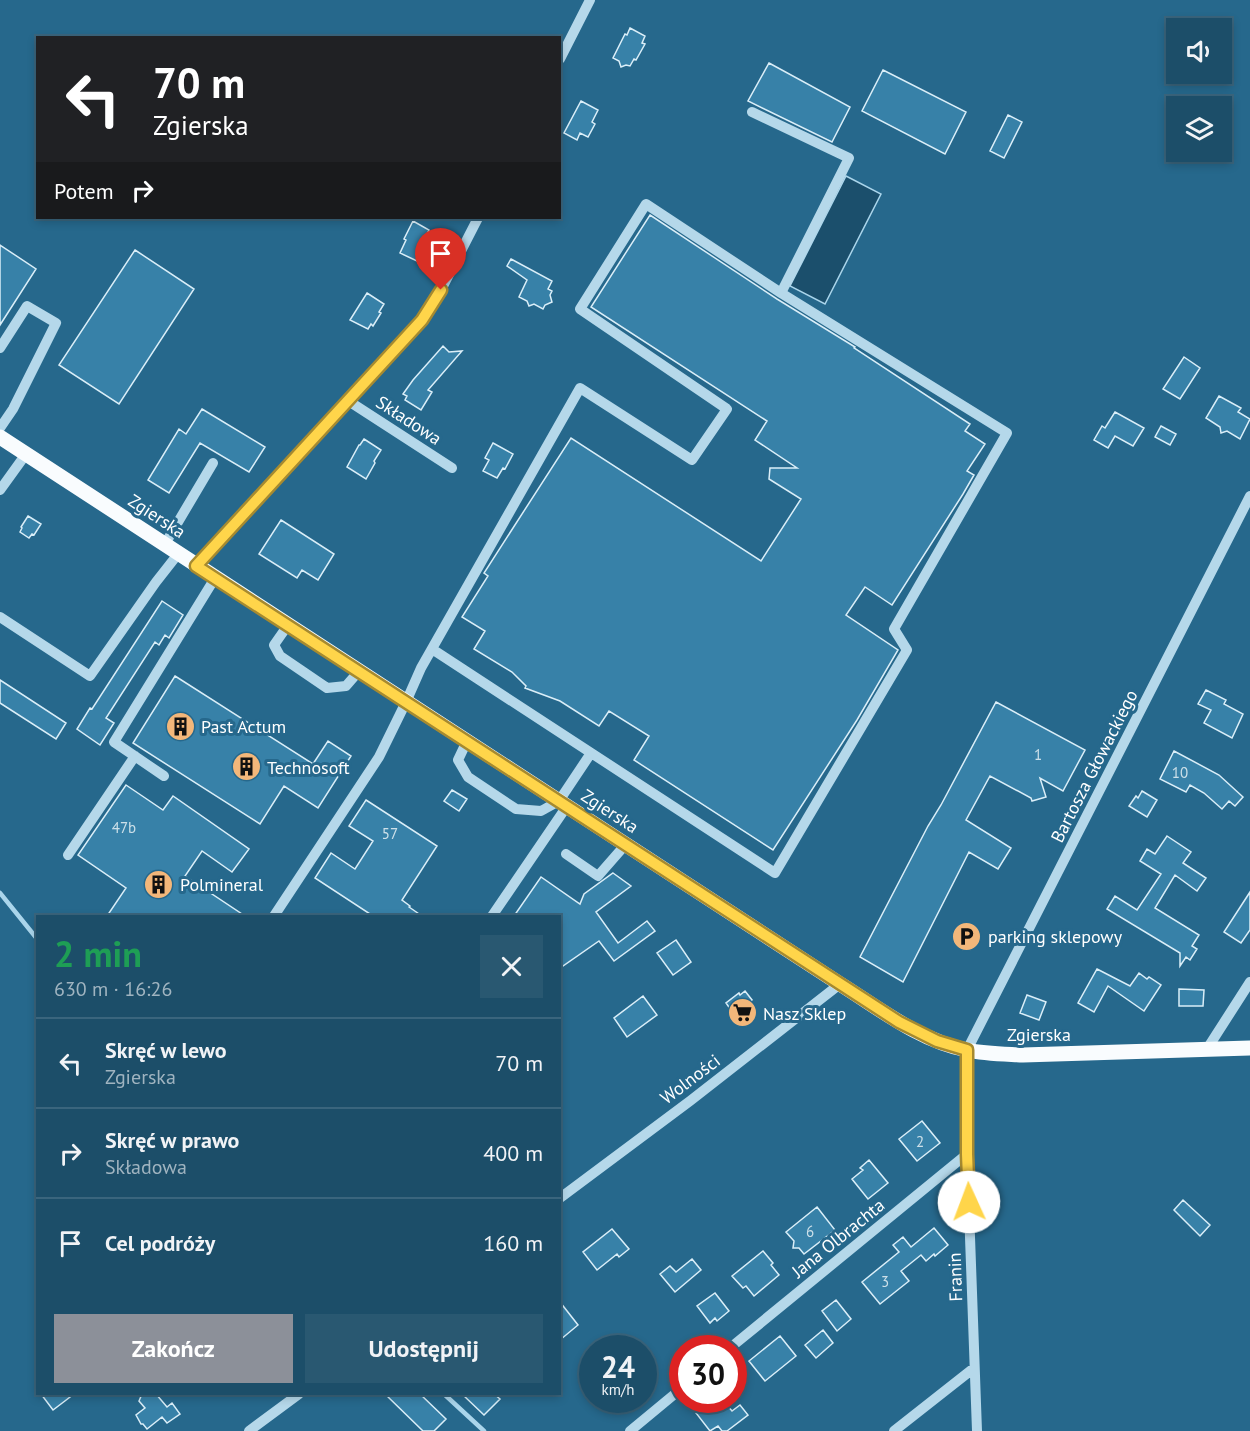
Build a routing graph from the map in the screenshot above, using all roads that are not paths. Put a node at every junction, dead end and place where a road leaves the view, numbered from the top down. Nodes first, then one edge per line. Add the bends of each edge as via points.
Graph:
1 (590, 0) edge
2 (561, 57) edge
3 (752, 112) dead end
4 (477, 219) edge
5 (781, 293) junction
6 (0, 348) edge
7 (347, 400) junction
8 (0, 428) edge
9 (0, 437) edge
10 (26, 454) junction
11 (213, 463) dead end
12 (452, 468) dead end
13 (0, 490) edge
14 (1250, 496) edge
15 (165, 544) junction
16 (178, 554) junction
17 (196, 566) junction
18 (215, 578) junction
19 (0, 617) edge
20 (288, 625) junction
21 (432, 649) junction
22 (359, 671) junction
23 (406, 702) junction
24 (467, 741) junction
25 (591, 753) junction
26 (135, 756) junction
27 (164, 776) dead end
28 (563, 803) junction
29 (626, 844) junction
30 (566, 854) dead end
31 (68, 855) dead end
32 (275, 915) edge
33 (493, 915) edge
34 (1250, 982) edge
35 (840, 984) junction
36 (1250, 1048) edge
37 (1208, 1049) junction
38 (967, 1050) junction
39 (967, 1154) junction
40 (561, 1197) edge
41 (746, 1335) edge
42 (974, 1368) junction
43 (298, 1395) edge
44 (669, 1399) edge
45 (249, 1431) edge
46 (630, 1431) edge
47 (894, 1431) edge
48 (976, 1431) edge

1 - 2 street
3 - 5 street via 849,158
4 - 7 street, Składowa via 422,320
5 - 21 street via 646,204 580,309 727,409 692,460 580,388
5 - 25 street via 1007,433 894,629 908,650 775,873
6 - 8 street via 27,306 56,323
7 - 12 street, Składowa
7 - 17 street, Składowa
9 - 10 main road, Zgierska
10 - 13 street
10 - 15 main road, Zgierska
11 - 15 street
14 - 38 street, Bartosza Głowackiego
15 - 16 main road, Zgierska
16 - 17 main road, Zgierska
16 - 19 street via 90,676
17 - 18 main road, Zgierska
18 - 20 main road, Zgierska
18 - 26 street via 114,742
20 - 22 main road, Zgierska
20 - 22 street via 274,645 280,656 327,688 346,686
21 - 23 street
21 - 25 street
22 - 23 main road, Zgierska
23 - 24 main road, Zgierska
23 - 32 street via 379,757
24 - 28 main road, Zgierska
24 - 28 street via 458,760 468,777 516,809 541,811
25 - 28 street
26 - 27 street
26 - 31 street
28 - 29 main road, Zgierska
28 - 33 street
29 - 30 street via 598,876
29 - 35 main road, Zgierska
34 - 37 street
35 - 38 main road, Zgierska via 907,1026
35 - 40 street, Wolności
36 - 37 main road, Zgierska
37 - 38 main road, Zgierska via 1023,1055
38 - 39 street, Franin
39 - 41 street, Jana Olbrachta
39 - 42 street, Franin
42 - 47 street
42 - 48 street, Franin
43 - 45 street
44 - 46 street

